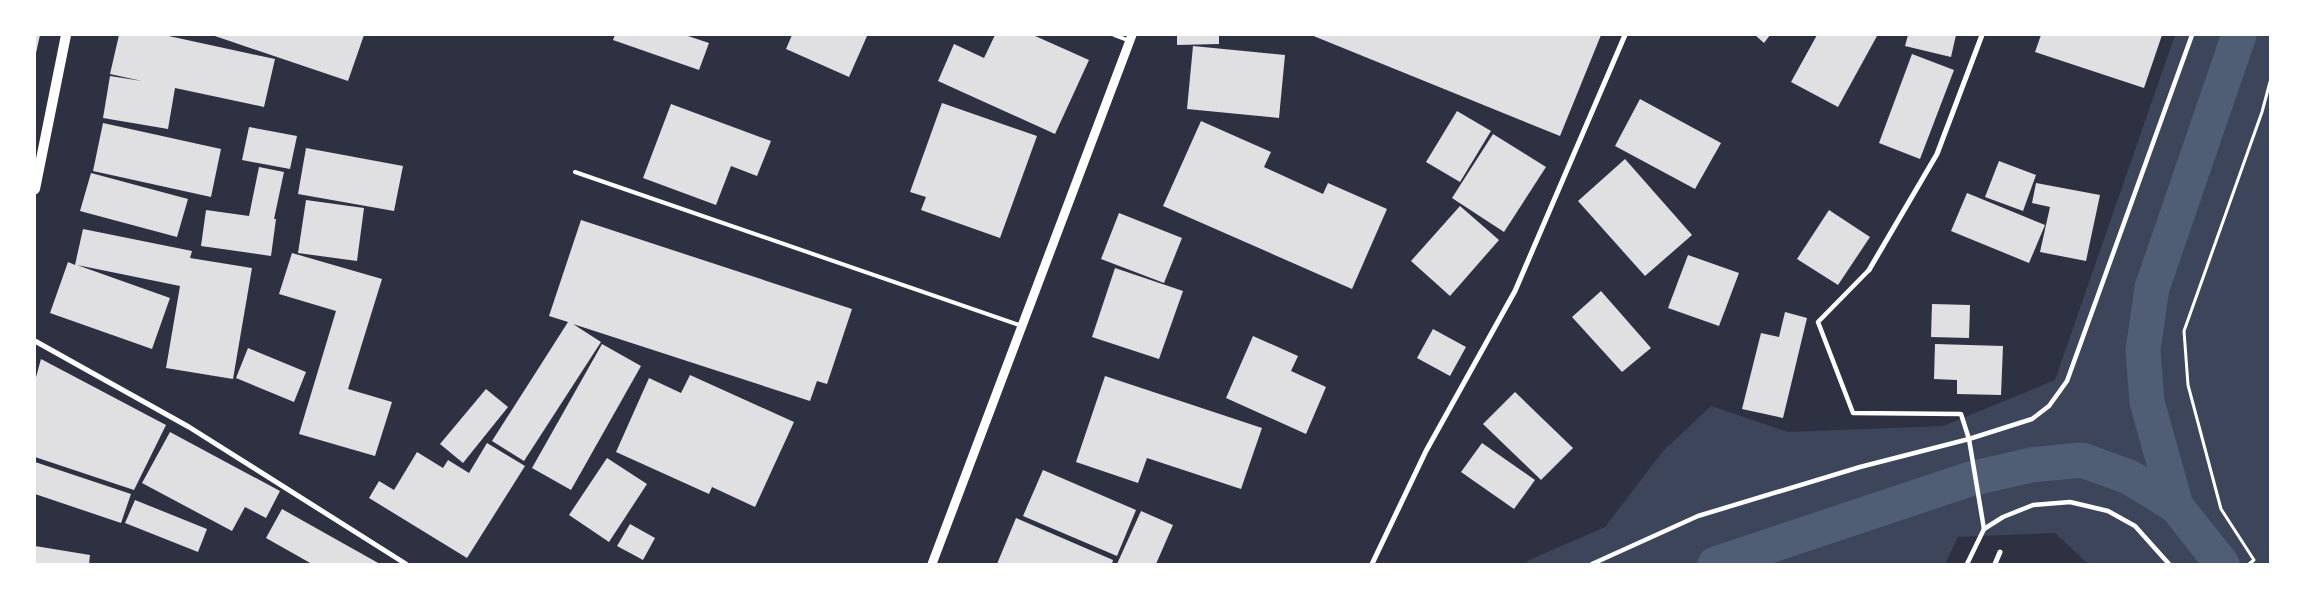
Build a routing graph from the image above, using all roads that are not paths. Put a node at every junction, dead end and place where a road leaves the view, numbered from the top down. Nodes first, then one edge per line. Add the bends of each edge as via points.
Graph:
1 (66, 35) edge
2 (1114, 35) edge
3 (1625, 35) edge
4 (1982, 35) edge
5 (2192, 35) edge
6 (1131, 38) edge
7 (575, 172) dead end
8 (35, 189) edge
9 (1869, 270) joint
10 (1022, 326) junction
11 (35, 341) edge
12 (1969, 439) junction
13 (1984, 529) junction
14 (2000, 552) dead end
15 (406, 564) edge
16 (932, 564) edge
17 (1372, 564) edge
18 (1592, 564) edge
19 (1967, 564) edge
20 (1995, 564) edge
21 (2169, 564) edge

1 - 8 main road
2 - 6 lane
3 - 17 street via 1516,291 1426,450
4 - 9 street via 1937,154
5 - 12 street via 2068,381 2049,406 2032,419
6 - 10 street
7 - 10 lane
9 - 12 street via 1818,322 1853,413 1961,414
10 - 16 street
11 - 15 street via 189,427
12 - 13 street
12 - 18 street via 1860,467 1698,516
13 - 19 street
13 - 21 street via 2033,505 2070,502 2108,511 2135,526
14 - 20 street

